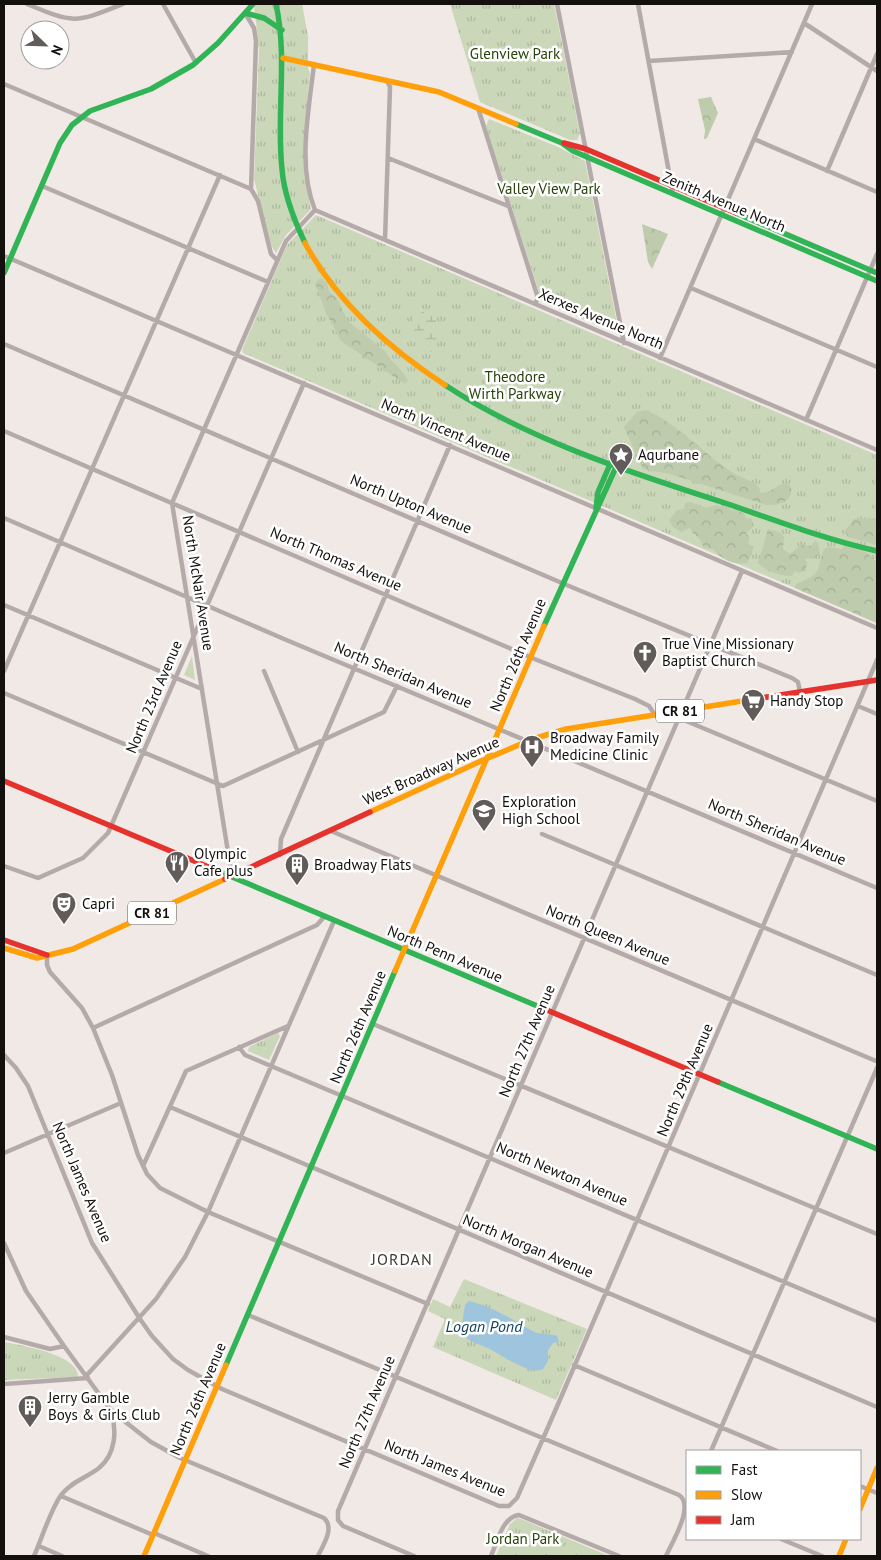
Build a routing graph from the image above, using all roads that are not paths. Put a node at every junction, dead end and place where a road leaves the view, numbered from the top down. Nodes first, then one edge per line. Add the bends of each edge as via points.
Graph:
1 (28, 4) edge
2 (123, 4) edge
3 (163, 4) edge
4 (247, 4) edge
5 (253, 4) edge
6 (276, 4) edge
7 (283, 4) edge
8 (557, 4) edge
9 (638, 4) edge
10 (812, 4) edge
11 (245, 12) junction
12 (280, 15) junction
13 (804, 23) junction
14 (282, 30) junction
15 (792, 52) junction
16 (877, 54) edge
17 (283, 58) junction
18 (649, 61) junction
19 (196, 63) junction
20 (314, 64) junction
21 (872, 67) junction
22 (877, 71) edge
23 (388, 80) junction
24 (4, 84) edge
25 (478, 107) junction
26 (80, 116) junction
27 (754, 139) junction
28 (562, 143) junction
29 (586, 149) junction
30 (587, 157) junction
31 (388, 158) junction
32 (827, 171) junction
33 (220, 175) junction
34 (672, 185) junction
35 (42, 186) junction
36 (251, 189) junction
37 (877, 192) edge
38 (673, 194) junction
39 (508, 206) junction
40 (725, 208) junction
41 (315, 210) junction
42 (722, 216) junction
43 (298, 229) junction
44 (799, 239) junction
45 (385, 240) junction
46 (796, 247) junction
47 (188, 248) junction
48 (877, 254) edge
49 (4, 256) edge
50 (10, 259) junction
51 (277, 260) junction
52 (871, 270) junction
53 (4, 273) edge
54 (877, 273) edge
55 (868, 277) junction
56 (877, 281) edge
57 (268, 282) junction
58 (691, 288) junction
59 (535, 304) junction
60 (156, 321) junction
61 (624, 343) junction
62 (4, 344) edge
63 (836, 349) junction
64 (236, 354) junction
65 (660, 358) junction
66 (877, 367) edge
67 (304, 383) junction
68 (124, 396) junction
69 (806, 420) junction
70 (204, 429) junction
71 (4, 431) edge
72 (450, 445) junction
73 (877, 450) edge
74 (271, 458) junction
75 (611, 462) junction
76 (617, 465) junction
77 (92, 468) junction
78 (172, 502) junction
79 (596, 508) junction
80 (4, 518) edge
81 (417, 520) junction
82 (239, 531) junction
83 (60, 542) junction
84 (877, 551) edge
85 (742, 571) junction
86 (562, 583) junction
87 (386, 594) junction
88 (187, 596) junction
89 (4, 605) edge
90 (207, 605) junction
91 (28, 616) junction
92 (877, 628) edge
93 (194, 637) junction
94 (711, 644) junction
95 (531, 656) junction
96 (877, 660) edge
97 (354, 668) junction
98 (4, 671) edge
99 (264, 671) dead end
100 (176, 678) junction
101 (877, 680) edge
102 (868, 682) junction
103 (397, 686) junction
104 (202, 689) junction
105 (800, 692) junction
106 (4, 693) edge
107 (858, 706) junction
108 (682, 710) junction
109 (877, 714) edge
110 (655, 715) junction
111 (679, 718) junction
112 (501, 729) junction
113 (530, 741) junction
114 (322, 742) junction
115 (143, 752) junction
116 (298, 752) junction
117 (488, 759) junction
118 (826, 779) junction
119 (4, 781) edge
120 (218, 784) junction
121 (648, 791) junction
122 (877, 801) edge
123 (111, 827) junction
124 (331, 831) junction
125 (542, 834) dead end
126 (795, 853) junction
127 (280, 855) junction
128 (616, 865) junction
129 (4, 866) edge
130 (232, 877) junction
131 (437, 877) junction
132 (877, 888) edge
133 (324, 917) junction
134 (334, 921) junction
135 (764, 926) junction
136 (585, 939) junction
137 (4, 940) edge
138 (4, 948) edge
139 (405, 950) junction
140 (47, 955) junction
141 (877, 975) edge
142 (732, 1001) junction
143 (554, 1013) junction
144 (373, 1024) junction
145 (288, 1026) junction
146 (93, 1028) junction
147 (239, 1047) junction
148 (4, 1055) edge
149 (877, 1064) edge
150 (271, 1066) junction
151 (701, 1075) junction
152 (522, 1086) junction
153 (342, 1096) junction
154 (121, 1102) junction
155 (170, 1107) junction
156 (48, 1135) junction
157 (848, 1136) junction
158 (240, 1137) junction
159 (669, 1147) junction
160 (877, 1149) edge
161 (4, 1153) edge
162 (491, 1158) junction
163 (143, 1167) junction
164 (311, 1168) junction
165 (816, 1209) junction
166 (208, 1212) junction
167 (638, 1220) junction
168 (459, 1231) junction
169 (877, 1234) edge
170 (280, 1241) junction
171 (4, 1244) edge
172 (784, 1282) junction
173 (606, 1293) junction
174 (428, 1304) junction
175 (248, 1315) junction
176 (140, 1319) junction
177 (877, 1321) edge
178 (4, 1337) edge
179 (64, 1346) junction
180 (753, 1355) junction
181 (574, 1366) junction
182 (396, 1376) junction
183 (87, 1377) junction
184 (4, 1384) edge
185 (217, 1386) junction
186 (877, 1407) edge
187 (110, 1409) junction
188 (722, 1428) junction
189 (543, 1438) junction
190 (365, 1449) junction
191 (711, 1450) edge
192 (775, 1450) edge
193 (185, 1460) junction
194 (877, 1468) edge
195 (861, 1486) edge
196 (868, 1489) junction
197 (877, 1493) edge
198 (60, 1496) junction
199 (509, 1506) joint
200 (861, 1506) edge
201 (153, 1534) junction
202 (783, 1540) edge
203 (846, 1540) edge
204 (38, 1546) junction
205 (34, 1556) edge
206 (62, 1556) edge
207 (144, 1556) edge
208 (208, 1556) edge
209 (318, 1556) edge
210 (414, 1556) edge
211 (491, 1556) edge
212 (619, 1556) edge
213 (666, 1556) edge
214 (822, 1556) edge
215 (839, 1556) edge

1 - 2 street via 72,20 88,18
3 - 19 street
4 - 11 street
5 - 11 street
6 - 12 street
7 - 12 street
8 - 29 street
9 - 18 street
10 - 13 street
11 - 14 street via 264,18
11 - 19 street
11 - 36 street via 254,28 256,41
12 - 14 street
13 - 15 street
13 - 21 street
14 - 17 street
15 - 18 street
15 - 27 street
16 - 21 street
17 - 20 street, Zenith Avenue North
17 - 43 street via 281,166
18 - 34 street
19 - 26 street via 154,89
20 - 23 street, Zenith Avenue North
20 - 41 street via 307,157 310,194
21 - 22 street
21 - 32 street
23 - 25 street, Zenith Avenue North via 439,92
23 - 31 street
24 - 26 street
25 - 28 street, Zenith Avenue North
25 - 39 street
26 - 33 street
26 - 35 street via 65,134
27 - 32 street
27 - 40 street
28 - 29 street, Zenith Avenue North
28 - 30 street, Zenith Avenue North
29 - 30 street
29 - 34 street, Zenith Avenue North
30 - 38 street, Zenith Avenue North
30 - 61 street
31 - 39 street
31 - 45 street
32 - 37 street
33 - 36 street
33 - 47 street
34 - 38 street
34 - 40 street, Zenith Avenue North
35 - 47 street
35 - 50 street
36 - 51 street via 258,201 271,254
38 - 42 street, Zenith Avenue North
39 - 59 street via 538,298
40 - 42 street
40 - 44 street, Zenith Avenue North
41 - 43 street, North McNair Avenue
41 - 45 street, Xerxes Avenue North
42 - 46 street, Zenith Avenue North
42 - 58 street
43 - 51 street, North McNair Avenue via 286,241
43 - 75 street via 318,263 360,317 415,366 492,414
44 - 46 street
44 - 52 street, Zenith Avenue North
45 - 59 street, Xerxes Avenue North
46 - 55 street, Zenith Avenue North
47 - 57 street
47 - 60 street
48 - 52 street
49 - 50 street, North Vincent Avenue
50 - 53 street
50 - 60 street, North Vincent Avenue
51 - 57 street, North McNair Avenue
52 - 54 street, Zenith Avenue North
52 - 55 street
55 - 56 street, Zenith Avenue North
55 - 63 street
57 - 64 street, North McNair Avenue
58 - 63 street
58 - 65 street
59 - 61 street, Xerxes Avenue North
60 - 64 street, North Vincent Avenue
60 - 68 street
61 - 65 street, Xerxes Avenue North
62 - 68 street, North Upton Avenue
63 - 66 street
63 - 69 street
64 - 67 street, North Vincent Avenue
64 - 70 street, North McNair Avenue
65 - 69 street, Xerxes Avenue North
67 - 72 street, North Vincent Avenue
67 - 74 street, North 23rd Avenue
68 - 70 street, North Upton Avenue
68 - 77 street
69 - 73 street, Xerxes Avenue North
70 - 74 street, North Upton Avenue
70 - 78 street, North McNair Avenue
71 - 77 street, North Thomas Avenue
72 - 79 street, North Vincent Avenue
72 - 81 street
74 - 81 street, North Upton Avenue
74 - 82 street, North 23rd Avenue
75 - 76 street
75 - 79 street, North 26th Avenue via 598,492
76 - 79 street, North 26th Avenue
76 - 84 street via 731,506
77 - 78 street, North Thomas Avenue
77 - 83 street
78 - 82 street, North Thomas Avenue
78 - 88 street, North McNair Avenue
79 - 85 street, North Vincent Avenue
79 - 86 street, North 26th Avenue
80 - 83 street, North Sheridan Avenue
81 - 86 street, North Upton Avenue
81 - 87 street
82 - 87 street, North Thomas Avenue
82 - 90 street, North 23rd Avenue
83 - 88 street, North Sheridan Avenue
83 - 91 street
85 - 92 street, North Vincent Avenue
85 - 94 street, North 27th Avenue
86 - 94 street, North Upton Avenue
86 - 95 street, North 26th Avenue
87 - 95 street, North Thomas Avenue
87 - 97 street
88 - 90 street, North Sheridan Avenue
88 - 93 street, North McNair Avenue
89 - 91 street
90 - 93 street, North 23rd Avenue
90 - 97 street, North Sheridan Avenue
91 - 98 street
91 - 100 street
93 - 100 street, North 23rd Avenue
93 - 104 street, North McNair Avenue
94 - 105 street, North Upton Avenue via 792,678 798,682
94 - 108 street, North 27th Avenue
95 - 110 street, North Thomas Avenue via 644,704
95 - 112 street, North 26th Avenue
96 - 102 street, North 29th Avenue
97 - 103 street, North Sheridan Avenue
97 - 114 street
99 - 116 street
100 - 104 street
100 - 115 street, North 23rd Avenue
101 - 102 street, West Broadway Avenue / CR 81
102 - 105 street, West Broadway Avenue / CR 81
102 - 107 street, North 29th Avenue
103 - 112 street, North Sheridan Avenue
103 - 114 street via 384,712
104 - 120 street, North McNair Avenue
105 - 108 street, West Broadway Avenue / CR 81
106 - 115 street
107 - 109 street
107 - 118 street, North 29th Avenue
108 - 110 street, West Broadway Avenue / CR 81
108 - 111 street, North 27th Avenue
110 - 113 street, West Broadway Avenue / CR 81 via 566,729
111 - 118 street
111 - 121 street, North 27th Avenue
112 - 113 street, North Sheridan Avenue
112 - 117 street, North 26th Avenue
113 - 117 street, West Broadway Avenue / CR 81
113 - 121 street, North Sheridan Avenue
114 - 116 street
114 - 127 street via 281,839
115 - 120 street
115 - 123 street, North 23rd Avenue
116 - 120 street via 226,785
117 - 124 street, West Broadway Avenue / CR 81
117 - 131 street, North 26th Avenue
118 - 122 street
118 - 126 street, North 29th Avenue
119 - 123 street, North Penn Avenue
120 - 130 street, North McNair Avenue
121 - 126 street, North Sheridan Avenue
121 - 128 street, North 27th Avenue
123 - 129 street, North 23rd Avenue via 88,854 38,878
123 - 130 street, North Penn Avenue
124 - 127 street, West Broadway Avenue / CR 81
124 - 131 street, North Queen Avenue
125 - 128 street
126 - 132 street, North Sheridan Avenue
126 - 135 street, North 29th Avenue
127 - 130 street, West Broadway Avenue / CR 81
128 - 135 street
128 - 136 street, North 27th Avenue
130 - 133 street, North Penn Avenue
130 - 140 street, West Broadway Avenue / CR 81 via 73,949
131 - 136 street, North Queen Avenue
131 - 139 street, North 26th Avenue
133 - 134 street, North Penn Avenue
133 - 146 street via 316,925
134 - 139 street, North Penn Avenue
134 - 145 street
135 - 141 street
135 - 142 street, North 29th Avenue
136 - 142 street, North Queen Avenue
136 - 143 street, North 27th Avenue
137 - 140 street
138 - 140 street, West Broadway Avenue / CR 81 via 37,958
139 - 143 street, North Penn Avenue
139 - 144 street, North 26th Avenue
140 - 146 street via 50,972 82,1008
142 - 149 street, North Queen Avenue
142 - 151 street, North 29th Avenue
143 - 151 street, North Penn Avenue
143 - 152 street, North 27th Avenue
144 - 152 street
144 - 153 street, North 26th Avenue
145 - 147 street
145 - 150 street
146 - 154 street
147 - 150 street, North Newton Avenue via 245,1055
147 - 155 street via 186,1071
148 - 156 street, North James Avenue via 23,1078
149 - 157 street
150 - 153 street, North Newton Avenue
150 - 158 street
151 - 157 street, North Penn Avenue
151 - 159 street, North 29th Avenue
152 - 159 street
152 - 162 street, North 27th Avenue
153 - 162 street, North Newton Avenue
153 - 164 street, North 26th Avenue
154 - 156 street
154 - 163 street
155 - 158 street, North Morgan Avenue
155 - 163 street
156 - 161 street
156 - 176 street, North James Avenue via 92,1243
157 - 160 street, North Penn Avenue
157 - 165 street
158 - 164 street, North Morgan Avenue
158 - 166 street
159 - 165 street
159 - 167 street, North 29th Avenue
162 - 167 street, North Newton Avenue
162 - 168 street, North 27th Avenue
163 - 166 street via 166,1192
164 - 168 street, North Morgan Avenue
164 - 170 street, North 26th Avenue
165 - 169 street
165 - 172 street
166 - 170 street
166 - 176 street via 171,1279
167 - 172 street, North Newton Avenue
167 - 173 street, North 29th Avenue
168 - 173 street, North Morgan Avenue
168 - 174 street, North 27th Avenue
170 - 174 street
170 - 175 street, North 26th Avenue
171 - 179 street via 26,1291
172 - 177 street, North Newton Avenue
172 - 180 street
173 - 180 street, North Morgan Avenue
173 - 181 street, North 29th Avenue
174 - 182 street, North 27th Avenue
175 - 182 street
175 - 185 street, North 26th Avenue
176 - 183 street
176 - 185 street, North James Avenue via 173,1359
178 - 179 street via 50,1349
179 - 183 street
180 - 186 street, North Morgan Avenue
180 - 188 street
181 - 188 street
181 - 189 street, North 29th Avenue
182 - 189 street
182 - 190 street, North 27th Avenue
183 - 184 street via 58,1382
183 - 187 street
185 - 190 street, North James Avenue
185 - 193 street, North 26th Avenue
187 - 193 street via 151,1442
187 - 198 street via 115,1436 110,1454 98,1469
188 - 191 street
188 - 192 street
189 - 199 street, North 29th Avenue via 517,1498
189 - 213 street via 679,1495 685,1502 685,1511
190 - 199 street, North James Avenue via 499,1506
190 - 210 street, North 27th Avenue via 340,1506 338,1520 346,1528
193 - 201 street, North 26th Avenue
193 - 209 street via 324,1518 328,1524 327,1535
194 - 196 street
195 - 196 street
196 - 197 street
196 - 200 street
198 - 201 street
198 - 204 street
201 - 207 street, North 26th Avenue
201 - 208 street
202 - 214 street
203 - 215 street
204 - 205 street
204 - 206 street
211 - 212 street, North James Avenue via 506,1523 513,1516 526,1517

